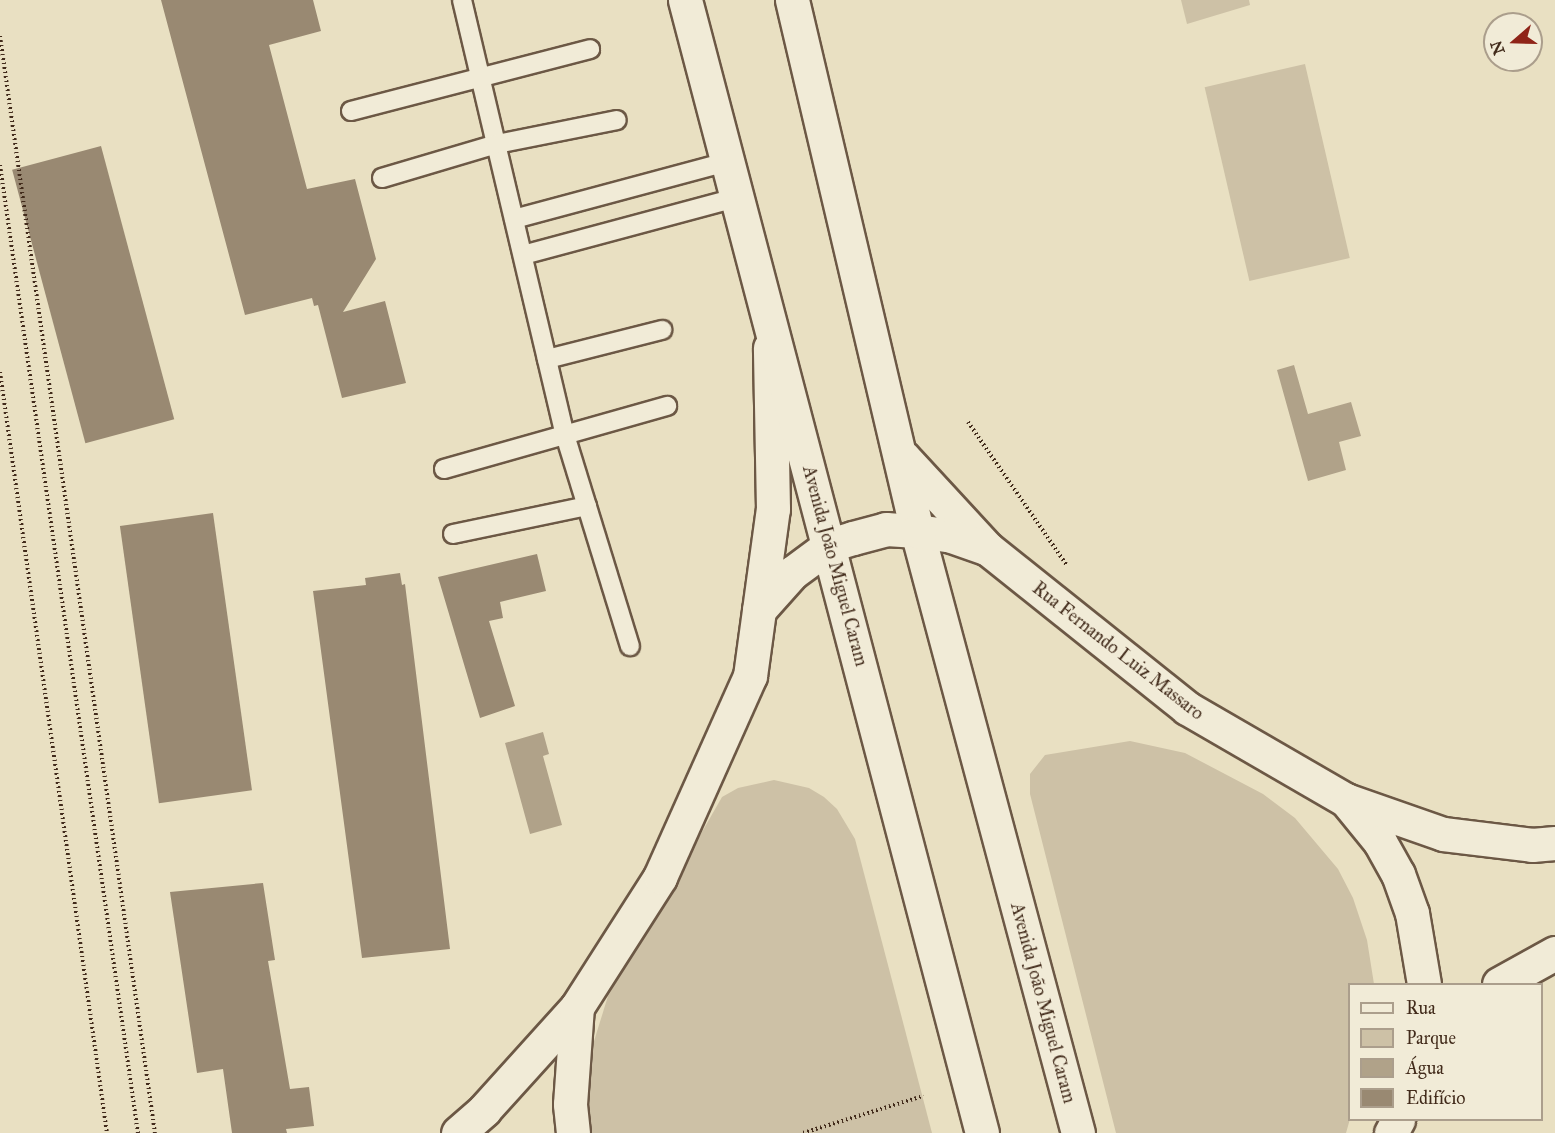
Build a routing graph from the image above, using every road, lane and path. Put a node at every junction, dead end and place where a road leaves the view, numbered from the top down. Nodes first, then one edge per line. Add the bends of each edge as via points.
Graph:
1 (462, 0) edge
2 (685, 0) edge
3 (792, 0) edge
4 (0, 36) edge
5 (590, 49) dead end
6 (481, 75) junction
7 (351, 111) dead end
8 (617, 120) dead end
9 (497, 144) junction
10 (727, 162) junction
11 (0, 165) edge
12 (382, 178) dead end
13 (736, 198) junction
14 (514, 219) junction
15 (523, 255) junction
16 (770, 328) junction
17 (662, 330) dead end
18 (547, 359) junction
19 (0, 372) edge
20 (667, 406) dead end
21 (968, 422) dead end
22 (565, 435) junction
23 (903, 457) junction
24 (444, 469) dead end
25 (587, 506) junction
26 (917, 531) junction
27 (453, 534) dead end
28 (830, 545) junction
29 (988, 549) junction
30 (1069, 568) dead end
31 (759, 610) junction
32 (630, 646) dead end
33 (1346, 800) junction
34 (1555, 843) edge
35 (1555, 953) edge
36 (1424, 983) edge
37 (1501, 983) edge
38 (577, 1007) junction
39 (923, 1096) dead end
40 (107, 1133) edge
41 (138, 1133) edge
42 (155, 1133) edge
43 (458, 1133) edge
44 (573, 1133) edge
45 (803, 1133) edge
46 (982, 1133) edge
47 (1078, 1133) edge

1 - 6 lane
2 - 10 street, Avenida João Miguel Caram
3 - 23 street, Avenida João Miguel Caram
4 - 42 path
5 - 6 lane
6 - 7 lane
6 - 9 lane
8 - 9 lane
9 - 12 lane
9 - 14 lane
10 - 13 street, Avenida João Miguel Caram
10 - 14 lane
11 - 41 path
13 - 15 lane
13 - 16 street, Avenida João Miguel Caram
14 - 15 lane
15 - 18 lane
16 - 28 street, Avenida João Miguel Caram
16 - 31 street via 772,509
17 - 18 lane
18 - 22 lane
19 - 40 path
20 - 22 lane
21 - 30 path
22 - 24 lane
22 - 25 lane
23 - 26 street, Avenida João Miguel Caram
23 - 29 street
25 - 27 lane
25 - 32 lane
26 - 28 street via 886,529
26 - 29 street via 951,536
26 - 47 street, Avenida João Miguel Caram
28 - 31 street via 792,573
28 - 46 street, Avenida João Miguel Caram
29 - 33 street, Rua Fernando Luiz Massaro via 1187,708
31 - 38 street via 750,676 694,808 660,878
33 - 34 street, Rua Fernando Luiz Massaro via 1443,834
33 - 36 street via 1380,842 1398,874 1412,913
35 - 37 street
38 - 43 street via 484,1110
38 - 44 street via 570,1104
39 - 45 path

